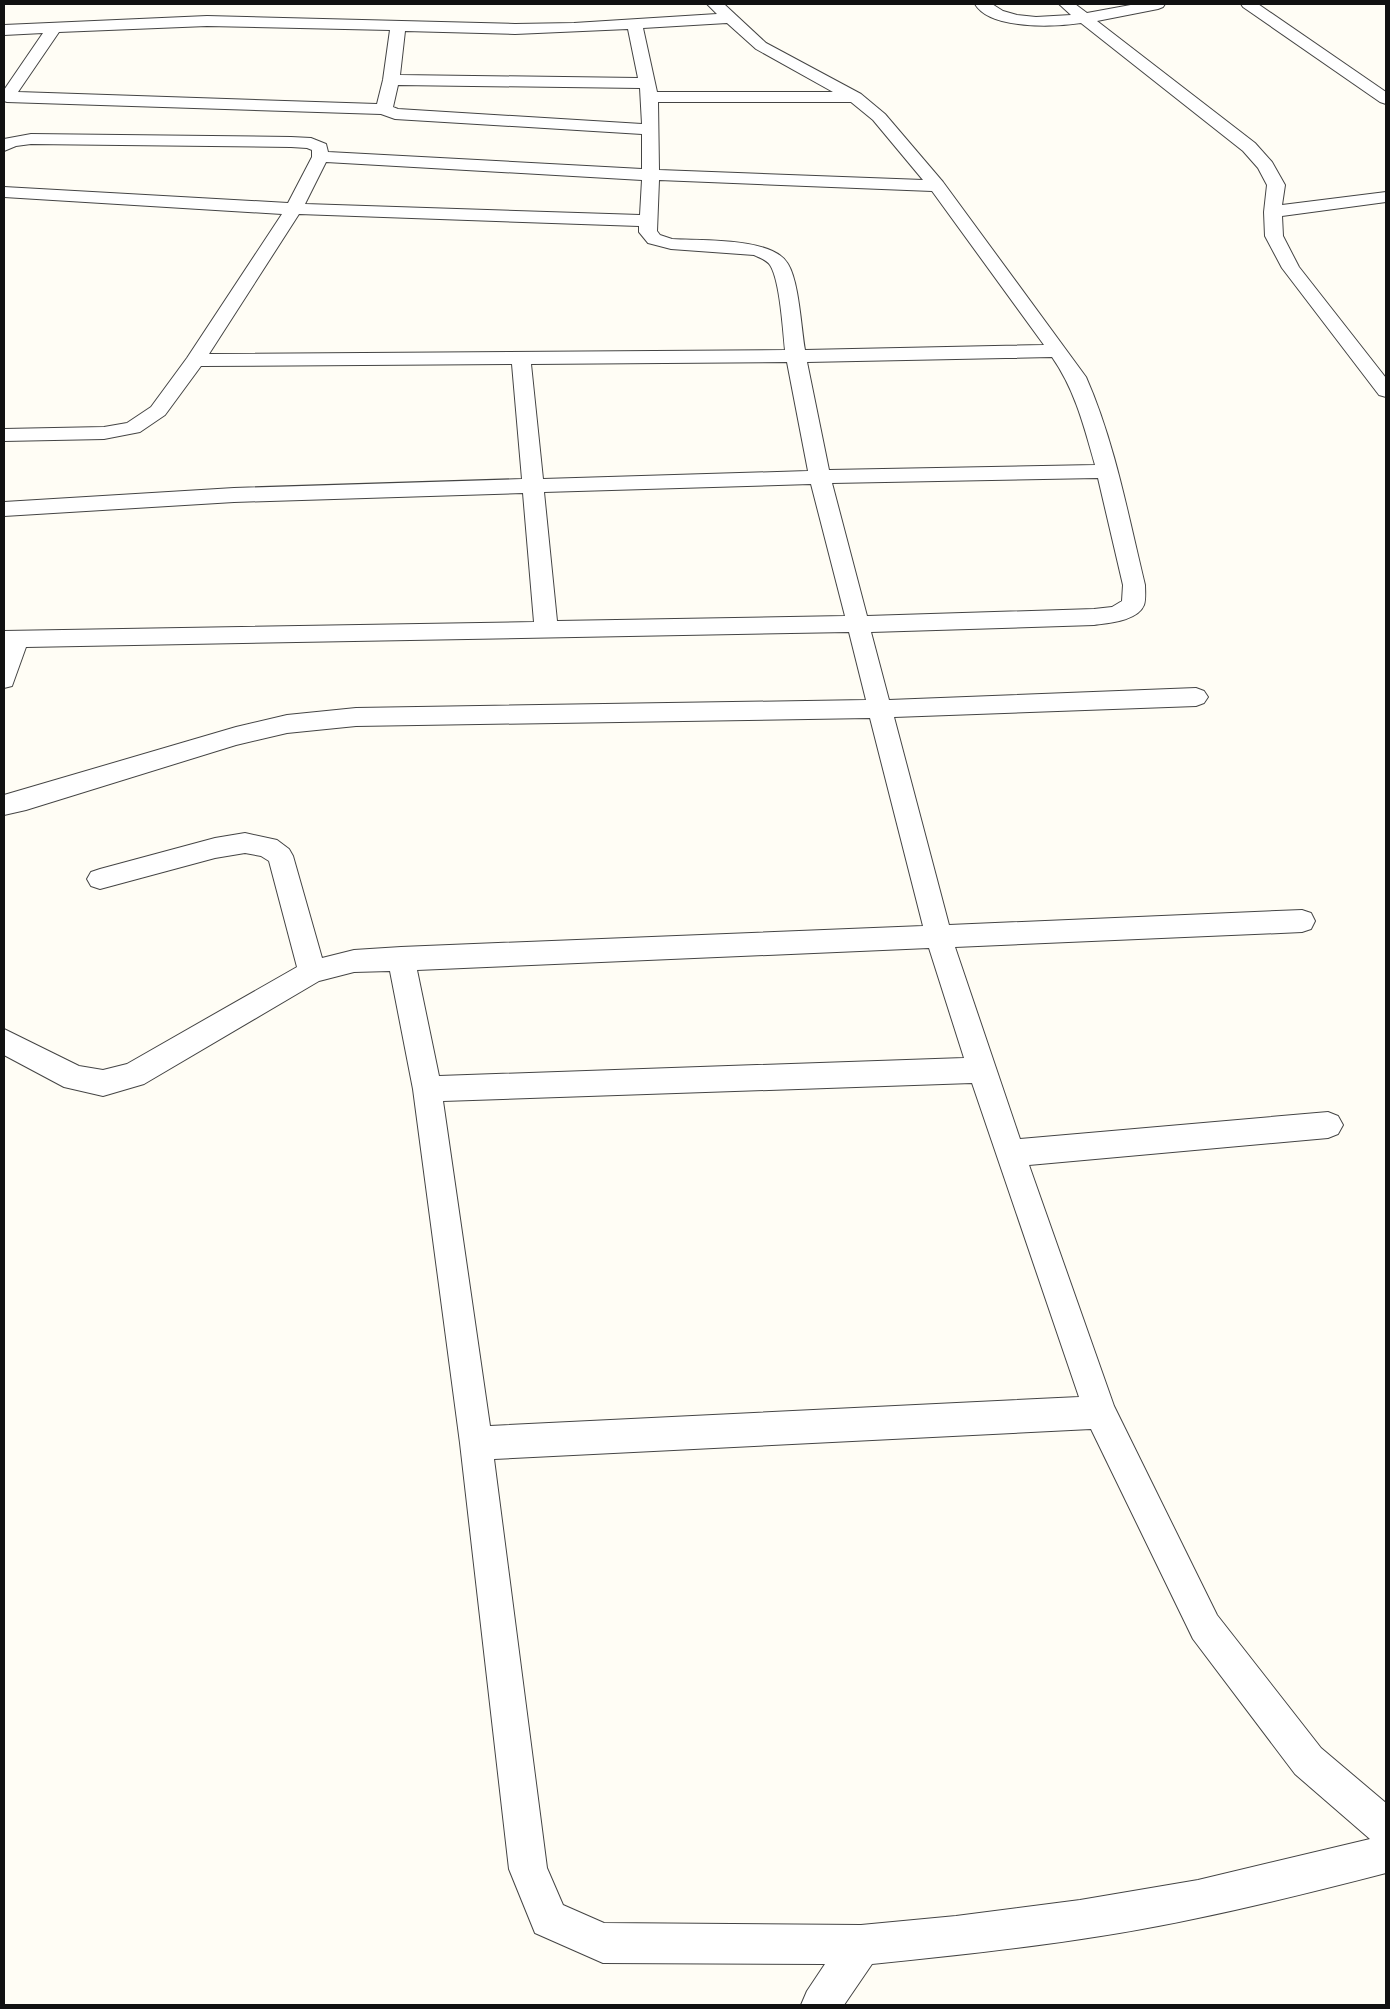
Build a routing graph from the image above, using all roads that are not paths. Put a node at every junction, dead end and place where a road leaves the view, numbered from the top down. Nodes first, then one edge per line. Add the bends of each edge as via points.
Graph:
1 (982, 4) edge
2 (1066, 4) edge
3 (1158, 4) edge
4 (1248, 4) edge
5 (722, 11) edge
6 (1084, 17) junction
7 (635, 25) junction
8 (398, 26) junction
9 (54, 28) junction
10 (4, 30) edge
11 (391, 80) junction
12 (648, 90) junction
13 (855, 97) junction
14 (1386, 99) edge
15 (158, 103) junction
16 (384, 108) junction
17 (651, 130) junction
18 (137, 140) junction
19 (4, 146) edge
20 (320, 157) junction
21 (651, 174) junction
22 (937, 186) junction
23 (4, 192) edge
24 (1386, 197) edge
25 (294, 209) junction
26 (1273, 212) junction
27 (648, 221) junction
28 (1058, 351) junction
29 (796, 356) junction
30 (520, 358) junction
31 (195, 360) junction
32 (1386, 391) edge
33 (4, 434) edge
34 (1107, 472) junction
35 (820, 477) junction
36 (531, 486) junction
37 (4, 508) edge
38 (858, 624) junction
39 (546, 629) junction
40 (11, 639) edge
41 (4, 680) edge
42 (1196, 698) dead end
43 (880, 709) junction
44 (4, 805) edge
45 (100, 879) dead end
46 (1302, 921) dead end
47 (939, 938) junction
48 (402, 958) junction
49 (312, 972) junction
50 (4, 1041) edge
51 (982, 1070) junction
52 (427, 1089) junction
53 (1328, 1125) dead end
54 (1011, 1153) junction
55 (1100, 1412) junction
56 (476, 1443) junction
57 (1386, 1828) edge
58 (1386, 1854) edge
59 (860, 1945) junction
60 (821, 2005) edge

1 - 6 street via 997,14 1018,20 1038,22
2 - 6 street
3 - 6 street
4 - 14 street
5 - 7 street
5 - 13 street via 761,46
6 - 26 street via 1249,147 1266,166 1276,184
7 - 8 street via 515,29
7 - 12 street
8 - 9 street via 126,18
8 - 11 street
9 - 10 street
9 - 15 street via 7,97
11 - 12 street
11 - 16 street
12 - 13 street
12 - 17 street
13 - 22 street via 879,116
15 - 16 street
15 - 18 street
16 - 17 street via 395,114 416,117
17 - 21 street
18 - 19 street via 31,138 12,141
18 - 20 street via 311,143 320,148
20 - 21 street
20 - 25 street
21 - 22 street
21 - 27 street
22 - 28 street
23 - 25 street
24 - 26 street
25 - 27 street
25 - 31 street
26 - 32 street via 1274,236 1291,268
27 - 29 street via 648,232 654,239 671,244 757,250 773,257 780,264 785,280
28 - 29 street
28 - 34 street via 1076,377 1088,406
29 - 30 street
29 - 35 street
30 - 31 street
30 - 36 street
31 - 33 street via 158,411 133,428 104,433
34 - 35 street
34 - 38 street via 1134,584 1134,604 1118,614 1094,618
35 - 36 street
35 - 38 street
36 - 37 street via 224,495
36 - 39 street
38 - 39 street
38 - 43 street
39 - 40 street
40 - 41 street
42 - 43 street
43 - 44 street via 366,717 286,724
43 - 47 street
45 - 49 street via 215,848 245,843 268,847 280,856
46 - 47 street
47 - 48 street
47 - 51 street
48 - 49 street via 354,961
48 - 52 street
49 - 50 street via 134,1075 103,1083 74,1078
51 - 52 street
51 - 54 street
52 - 56 street
53 - 54 street
54 - 55 street
55 - 56 street
55 - 57 street via 1205,1627 1308,1761
56 - 59 street via 528,1869 549,1919 603,1943
58 - 59 street via 1189,1901 965,1935
59 - 60 street

